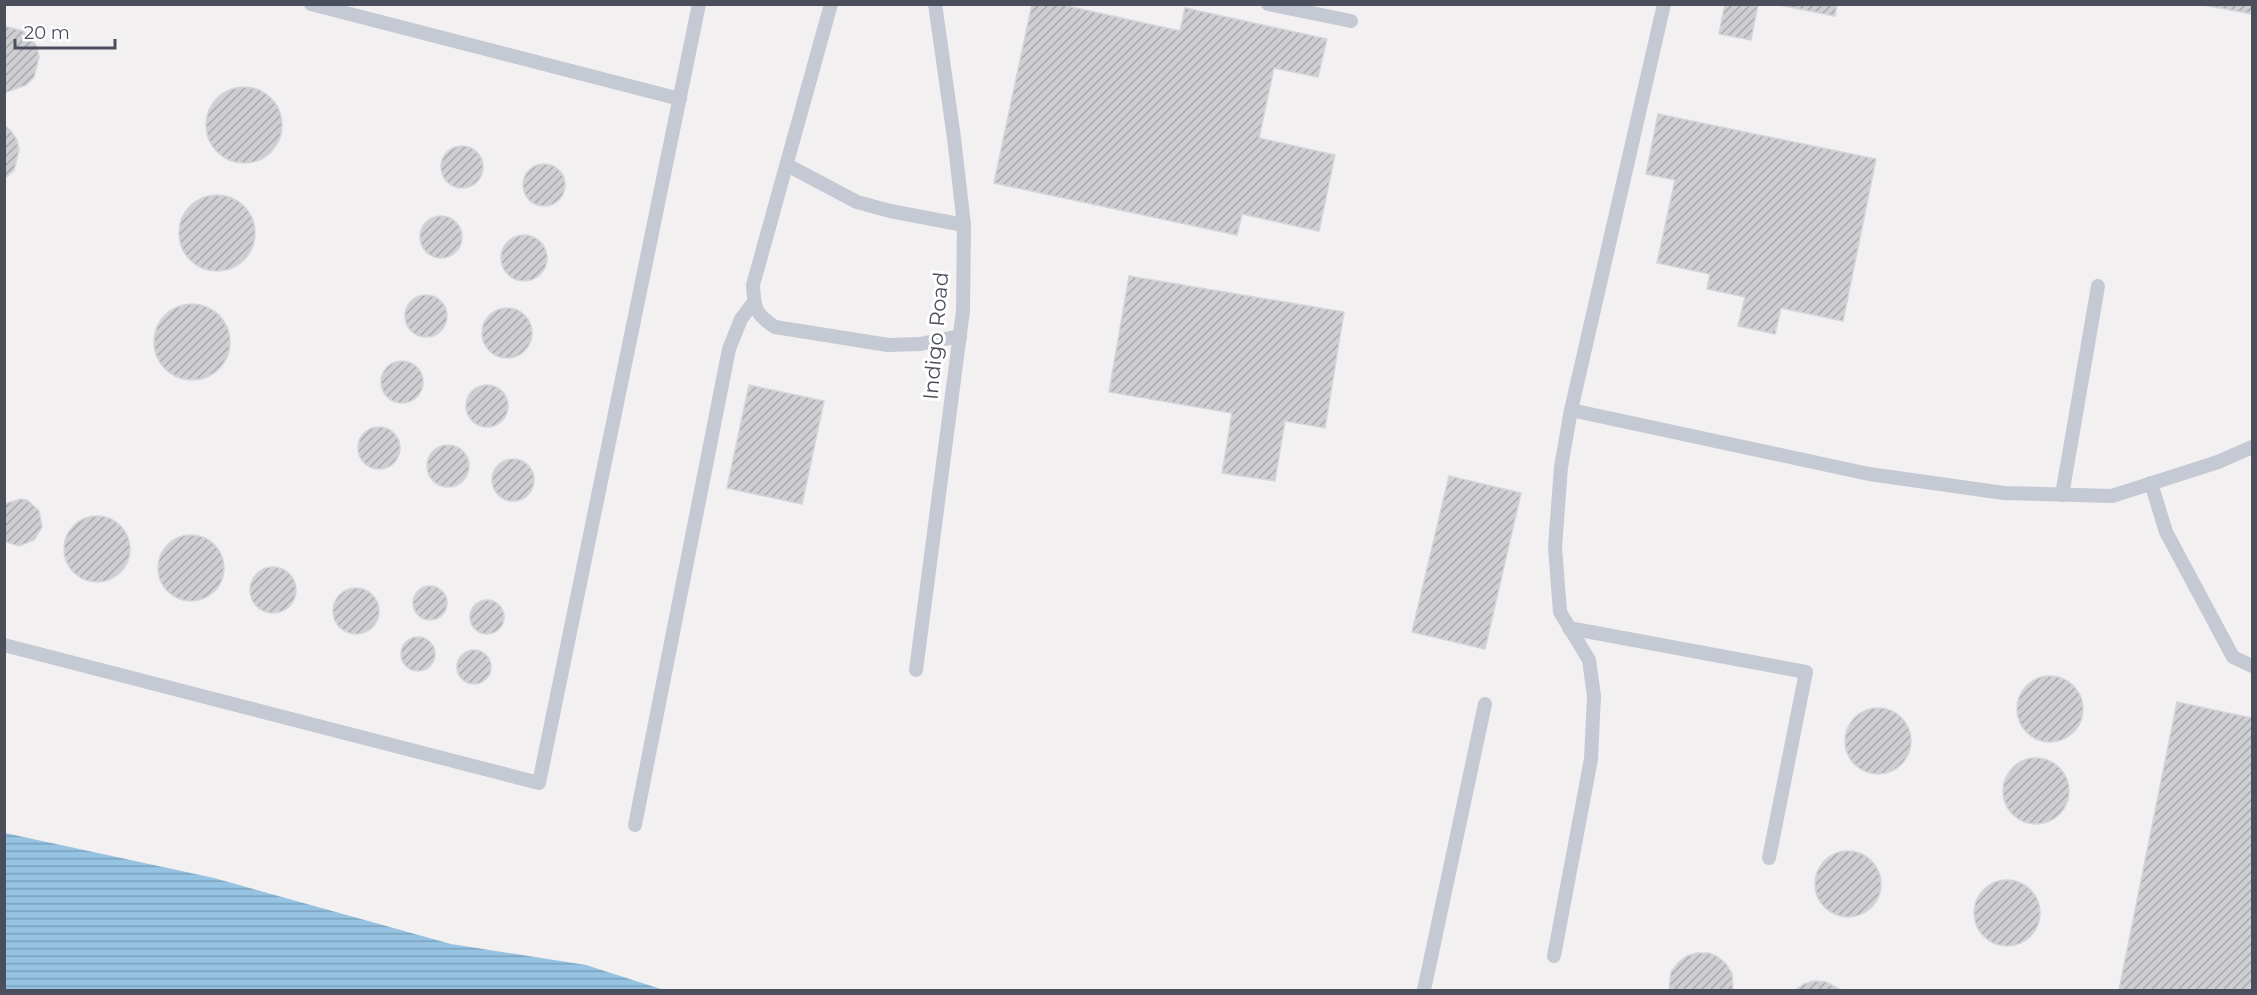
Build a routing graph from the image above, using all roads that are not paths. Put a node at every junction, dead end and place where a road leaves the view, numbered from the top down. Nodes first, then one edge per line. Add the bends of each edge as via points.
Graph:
1 (311, 4) edge
2 (699, 4) edge
3 (831, 4) edge
4 (934, 4) edge
5 (1268, 4) edge
6 (1664, 4) edge
7 (1351, 21) dead end
8 (680, 99) junction
9 (788, 165) junction
10 (963, 225) junction
11 (2098, 286) dead end
12 (754, 302) junction
13 (960, 336) junction
14 (1572, 410) junction
15 (2253, 447) edge
16 (2151, 483) junction
17 (2062, 495) junction
18 (1569, 628) junction
19 (4, 645) edge
20 (2253, 666) edge
21 (915, 670) dead end
22 (1485, 704) dead end
23 (635, 825) dead end
24 (1769, 858) dead end
25 (1554, 956) dead end
26 (1425, 990) edge

1 - 8 lane
2 - 8 lane
3 - 9 lane
4 - 10 lane, Indigo Road
5 - 7 lane
6 - 14 lane
8 - 19 lane via 539,783
9 - 10 lane via 856,202
9 - 12 lane via 753,285
10 - 13 lane, Indigo Road
11 - 17 lane
12 - 13 lane via 759,316 775,327 859,341 920,344
12 - 23 lane via 741,319 729,349
13 - 21 lane, Indigo Road
14 - 17 lane via 1869,474 2004,493
14 - 18 lane via 1561,467 1555,547 1560,612
15 - 16 lane
16 - 17 lane via 2112,496
16 - 20 lane via 2166,532 2228,647 2234,657
18 - 24 lane via 1806,672
18 - 25 lane via 1589,660 1594,696 1591,759
22 - 26 lane

